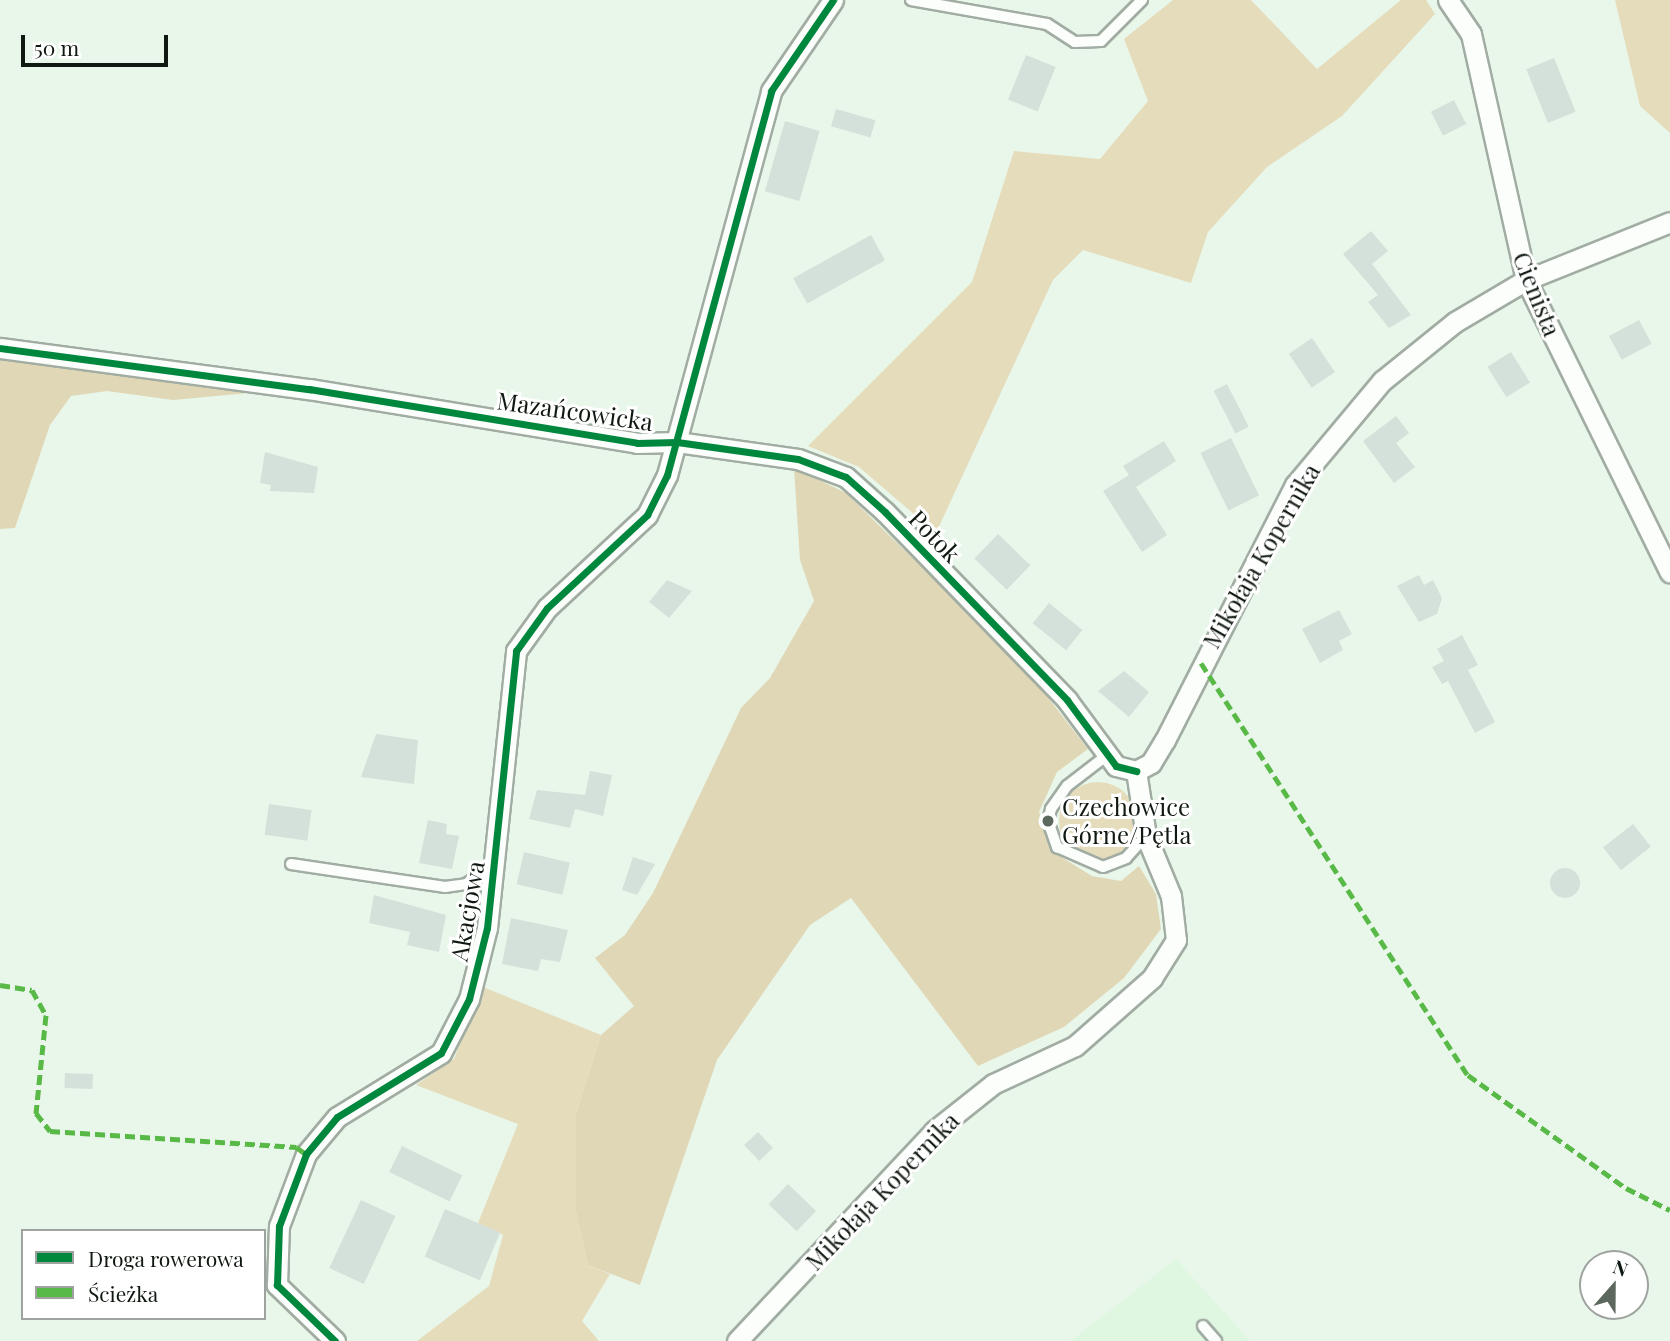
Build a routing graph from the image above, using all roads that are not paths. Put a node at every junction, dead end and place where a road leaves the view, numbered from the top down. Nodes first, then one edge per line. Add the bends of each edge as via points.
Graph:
1 (833, 0) edge
2 (911, 0) edge
3 (1142, 0) edge
4 (1448, 0) edge
5 (1670, 222) edge
6 (1526, 280) junction
7 (0, 348) edge
8 (677, 442) junction
9 (1670, 573) edge
10 (1106, 756) junction
11 (1136, 771) junction
12 (1146, 836) junction
13 (291, 864) dead end
14 (495, 864) junction
15 (1203, 1326) dead end
16 (335, 1341) edge
17 (737, 1341) edge
18 (1216, 1341) edge

1 - 8 street, Mazańcowicka via 771,91
2 - 3 lane via 1047,24 1075,42 1101,41
4 - 6 street, Cienista via 1471,34
5 - 6 street, Mikołaja Kopernika
6 - 9 street, Cienista
6 - 11 street, Mikołaja Kopernika via 1455,321 1382,381 1336,430 1276,519 1151,763
7 - 8 street, Mazańcowicka via 309,389 636,443
8 - 10 street, Potok via 798,459 846,477 1067,700
8 - 14 street, Akacjowa via 647,514 547,608 516,651 509,678
10 - 11 street
10 - 12 lane via 1067,786 1051,809 1048,821 1057,847 1103,867 1126,858
11 - 12 street
12 - 17 street, Mikołaja Kopernika via 1171,896 1176,940 1152,978 1075,1046 993,1084 934,1131
13 - 14 lane via 445,887 466,884
14 - 16 street, Akacjowa via 469,999 441,1053 337,1117 306,1154 279,1226 277,1285
15 - 18 lane

